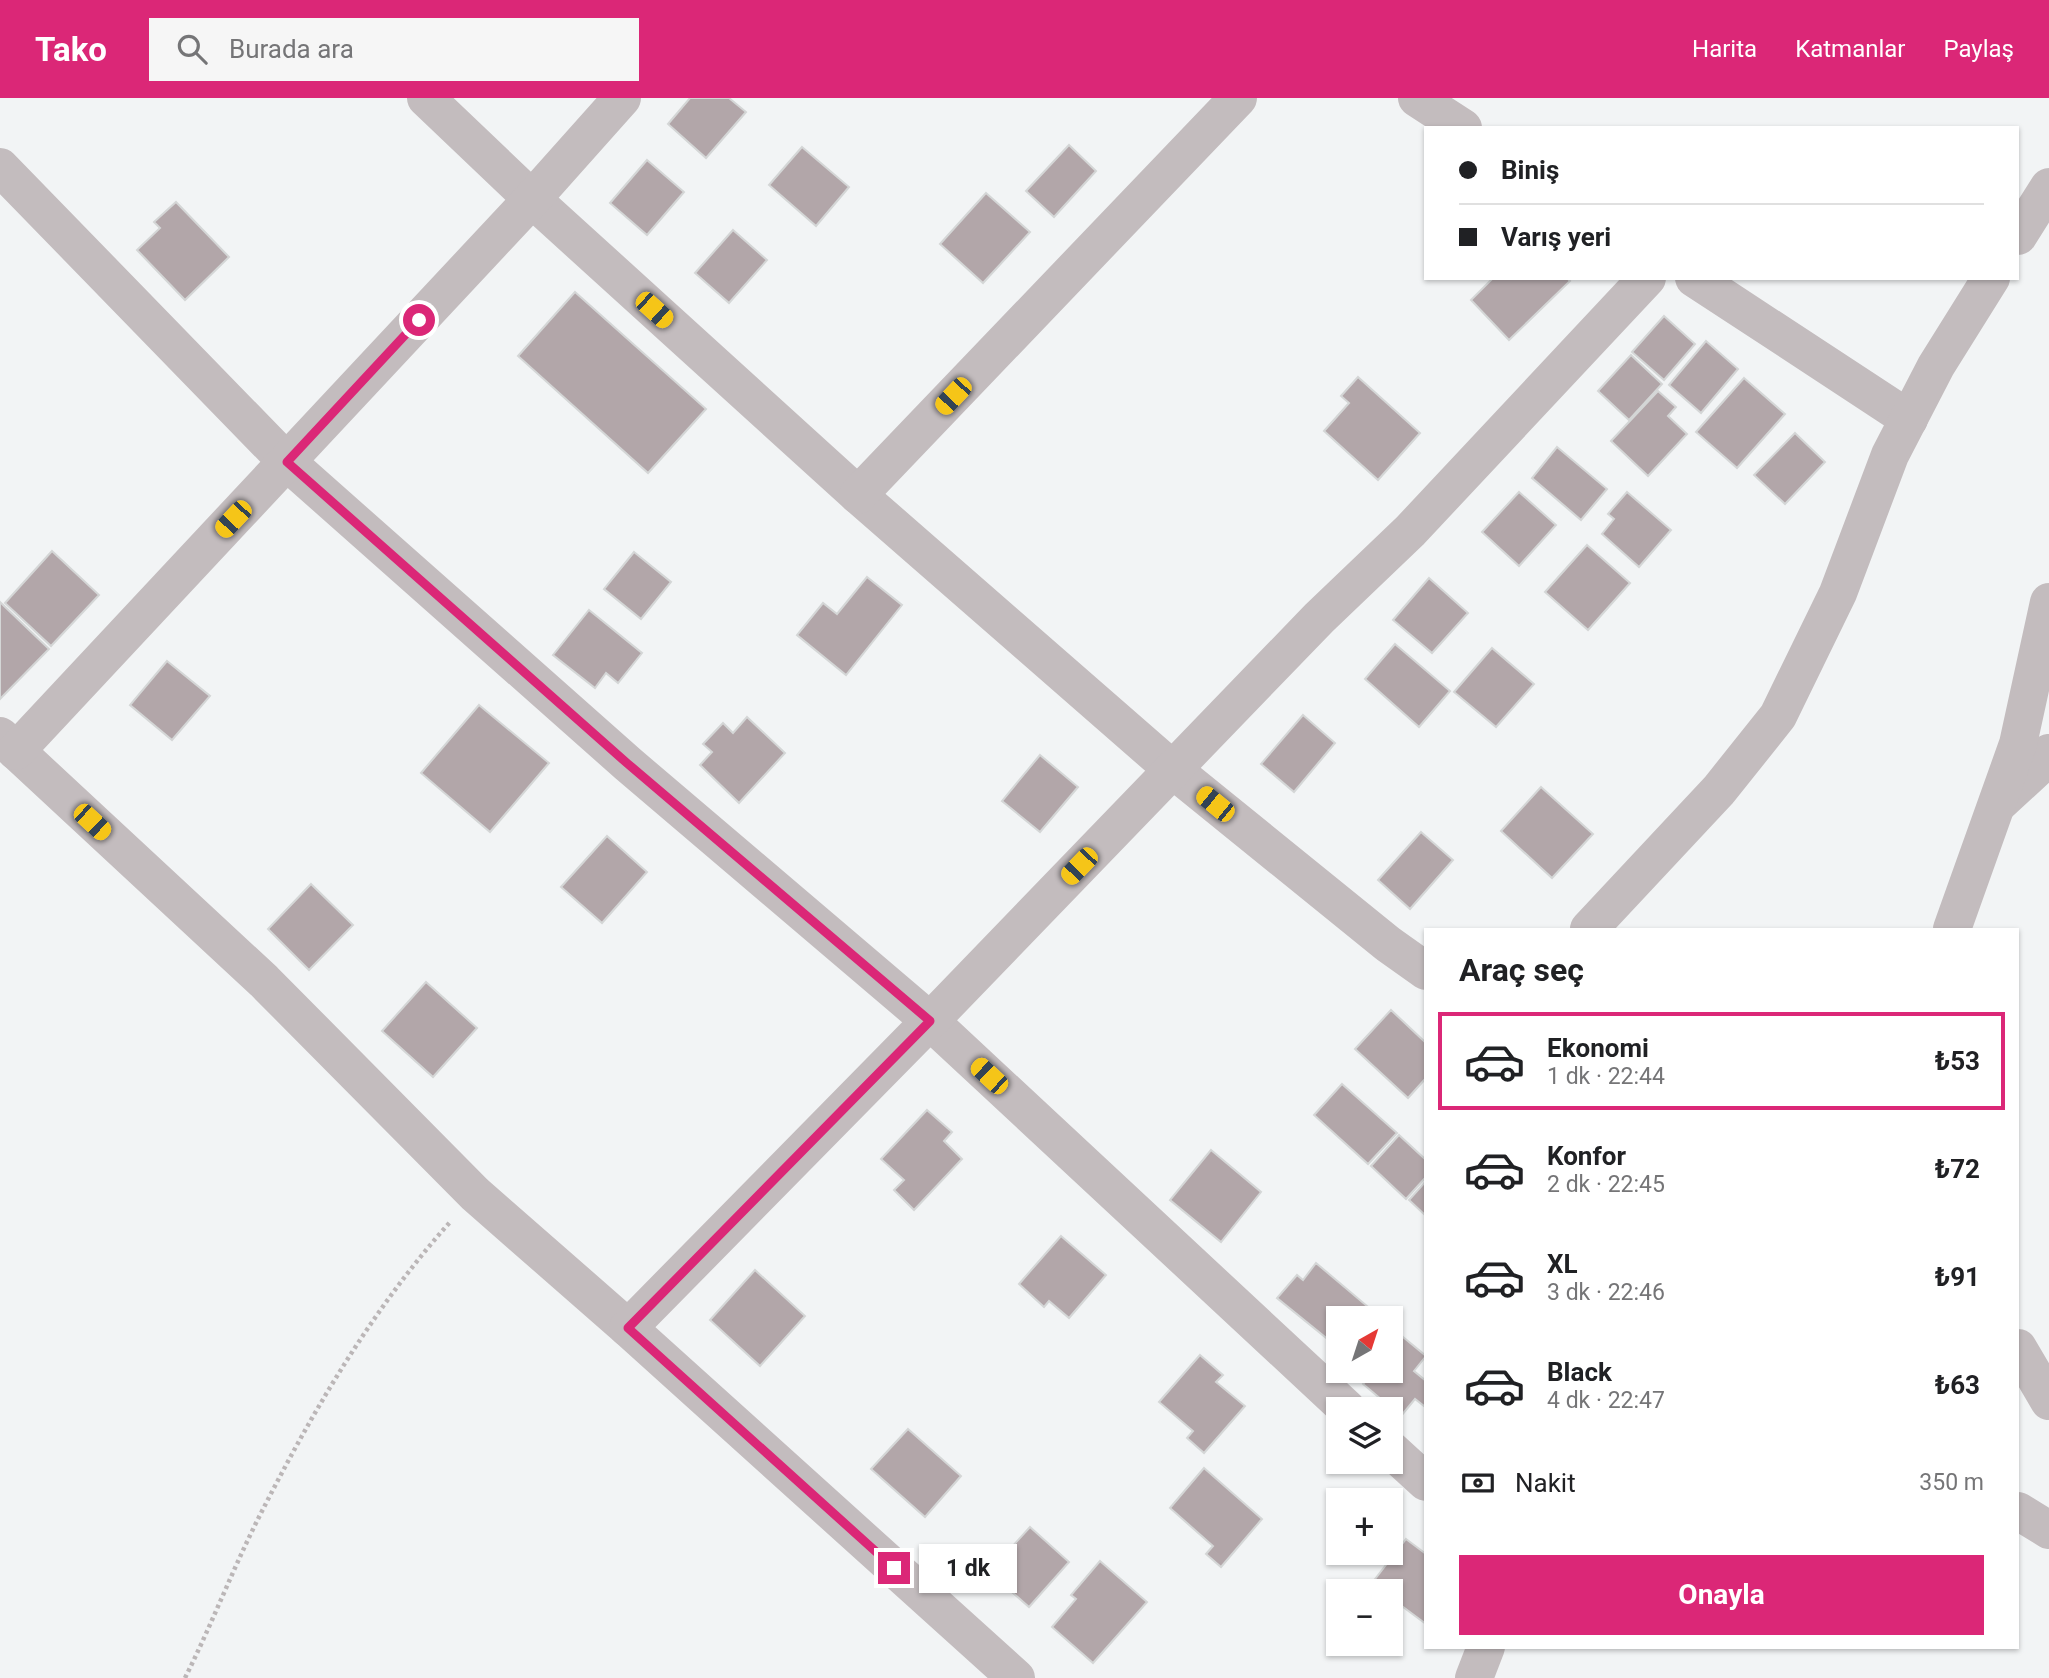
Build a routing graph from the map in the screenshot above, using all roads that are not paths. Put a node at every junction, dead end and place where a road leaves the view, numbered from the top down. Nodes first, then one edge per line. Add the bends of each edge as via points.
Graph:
1 (426, 98) edge
2 (622, 98) edge
3 (1238, 98) edge
4 (1417, 98) edge
5 (1460, 126) edge
6 (0, 167) edge
7 (2049, 187) edge
8 (532, 198) junction
9 (2019, 234) edge
10 (1645, 280) edge
11 (1697, 280) edge
12 (1991, 280) edge
13 (1909, 419) junction
14 (287, 462) junction
15 (858, 495) junction
16 (2049, 602) edge
17 (8, 744) edge
18 (2049, 753) edge
19 (1172, 769) junction
20 (1996, 806) junction
21 (1958, 912) edge
22 (1591, 928) edge
23 (1933, 928) edge
24 (1424, 970) edge
25 (930, 1021) junction
26 (628, 1328) junction
27 (2019, 1350) edge
28 (1334, 1397) edge
29 (2049, 1401) edge
30 (1403, 1461) edge
31 (1424, 1480) edge
32 (2019, 1512) edge
33 (2049, 1530) edge
34 (1485, 1649) edge
35 (1017, 1678) edge
36 (1474, 1678) edge

1 - 8 street
2 - 8 street
3 - 15 street
4 - 5 street
6 - 14 street
7 - 9 street
8 - 14 street
8 - 15 street
10 - 19 street via 1409,531
11 - 13 street
12 - 13 street via 1936,366
13 - 22 street via 1890,455 1838,593 1778,716 1719,790
14 - 17 street
14 - 25 street via 628,764
15 - 19 street
16 - 20 street via 2018,744
17 - 26 street via 264,981 475,1194
18 - 20 street
19 - 24 street
19 - 25 street
20 - 21 street
21 - 23 street
25 - 26 street
25 - 28 street
26 - 35 street
27 - 29 street
30 - 31 street
32 - 33 street
34 - 36 street

